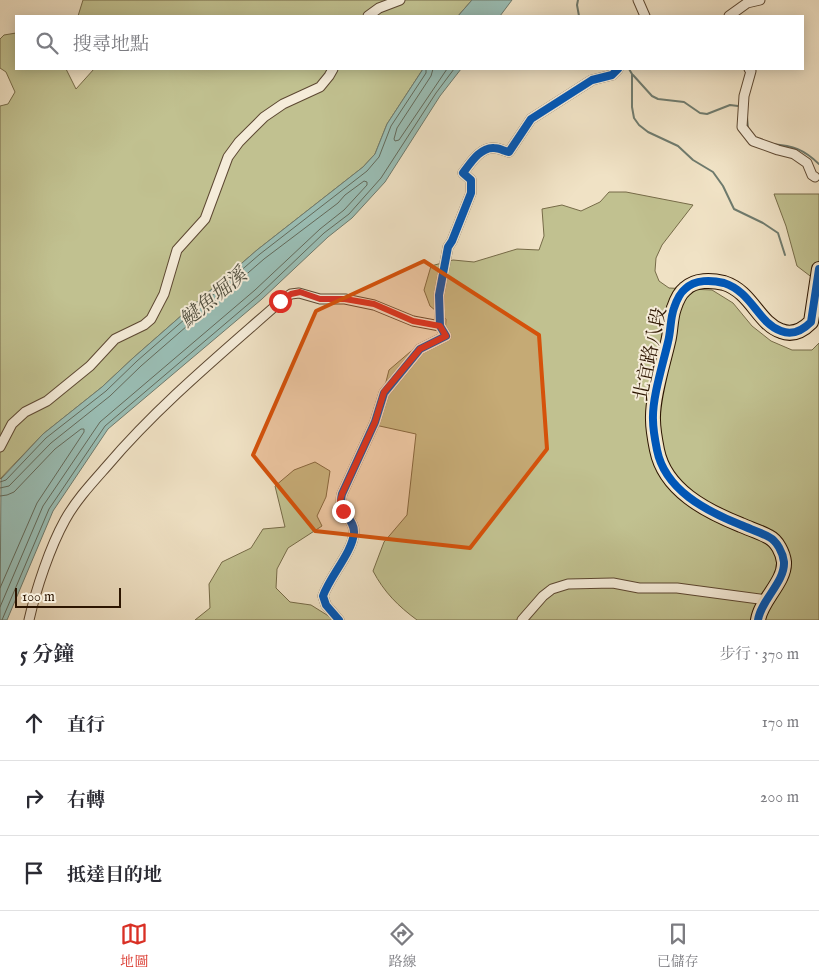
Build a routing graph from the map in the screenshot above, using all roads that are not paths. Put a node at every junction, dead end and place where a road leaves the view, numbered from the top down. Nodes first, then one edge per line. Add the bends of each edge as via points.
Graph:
1 (400, 0) edge
2 (638, 0) edge
3 (760, 0) edge
4 (369, 15) edge
5 (646, 15) edge
6 (730, 15) edge
7 (332, 70) edge
8 (617, 70) edge
9 (750, 70) edge
10 (815, 177) dead end
11 (819, 269) edge
12 (440, 326) junction
13 (0, 447) edge
14 (767, 600) junction
15 (29, 620) edge
16 (339, 620) edge
17 (522, 620) edge
18 (758, 620) edge

1 - 4 street
2 - 5 street
3 - 6 street via 747,3
7 - 13 street via 320,87 264,117 228,157 205,219 177,250 164,294 151,320 115,339 90,366 47,401 25,412 12,424
8 - 12 street via 612,75 592,80 531,119 509,152 486,149 463,173 471,180 471,193 448,247 439,295
9 - 10 street via 742,128 753,142 794,154 807,163
11 - 14 main road, 北宜路八段 via 811,322 798,332 783,332 775,328 736,288 710,281 692,283 685,288 674,308 655,402 653,419 658,452 674,485 706,509 770,537 780,550 784,563
12 - 15 street via 413,321 374,304 345,299 320,299 300,292 280,301 177,392 126,443 75,503 52,550
12 - 16 street via 446,336 420,349 384,392 375,422 342,494 340,501 354,526 354,534 323,596
14 - 17 street via 677,588 568,584 543,596
14 - 18 main road, 北宜路八段

